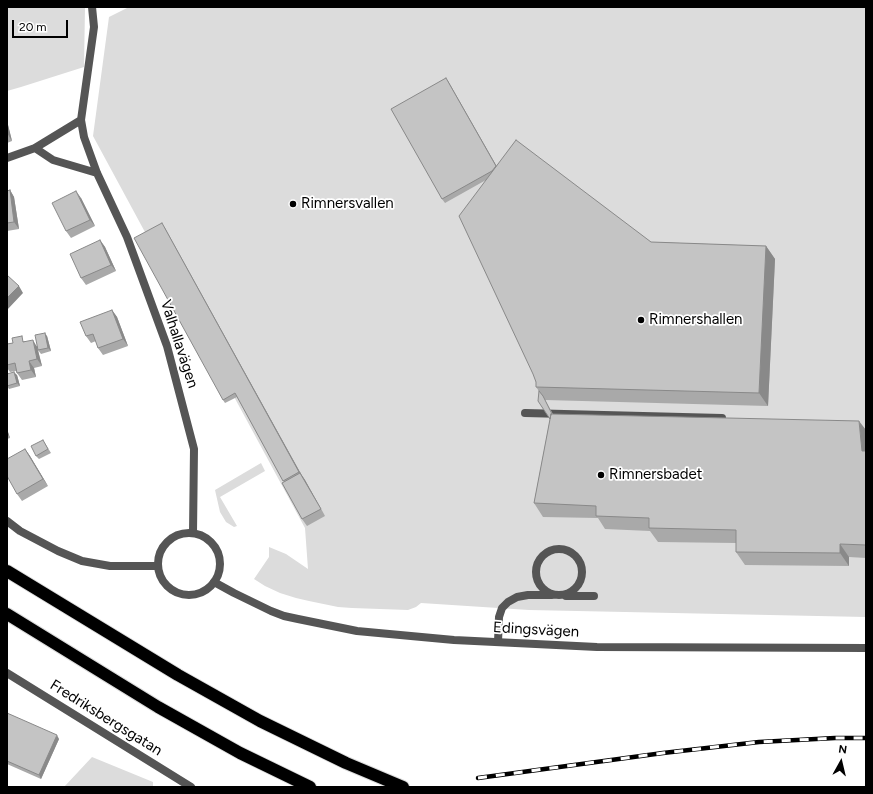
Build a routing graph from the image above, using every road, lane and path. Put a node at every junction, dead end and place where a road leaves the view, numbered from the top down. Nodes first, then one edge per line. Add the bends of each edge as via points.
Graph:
1 (92, 7) edge
2 (81, 120) junction
3 (35, 148) junction
4 (7, 158) edge
5 (97, 173) junction
6 (525, 412) dead end
7 (728, 418) edge
8 (7, 522) edge
9 (193, 533) junction
10 (158, 566) junction
11 (7, 571) edge
12 (214, 582) junction
13 (559, 596) junction
14 (594, 596) dead end
15 (7, 614) edge
16 (498, 642) junction
17 (866, 648) edge
18 (7, 673) edge
19 (191, 787) edge
20 (310, 787) edge
21 (403, 787) edge

1 - 2 street, Valhallavägen via 94,27
2 - 3 street
2 - 5 street, Valhallavägen via 84,137
3 - 4 street
3 - 5 street via 53,160
5 - 9 street, Valhallavägen via 127,237 175,373 194,449
6 - 7 street
8 - 10 street via 20,532 82,561 110,566
9 - 10 street via 177,535 168,541 161,550
9 - 12 street via 208,539 219,554 220,567
10 - 12 street via 163,581 180,594 197,594
11 - 21 highway via 178,675 260,721 346,763
12 - 16 street, Edingsvägen via 271,611 298,619 357,631
13 - 13 street via 567,594 580,584 583,568 575,554 560,548 544,554 536,568 539,584 544,590
13 - 14 street
13 - 16 street via 528,595 508,602 502,608 499,617
15 - 20 highway via 158,707
16 - 17 street, Edingsvägen via 598,647
18 - 19 street, Fredriksbergsgatan

